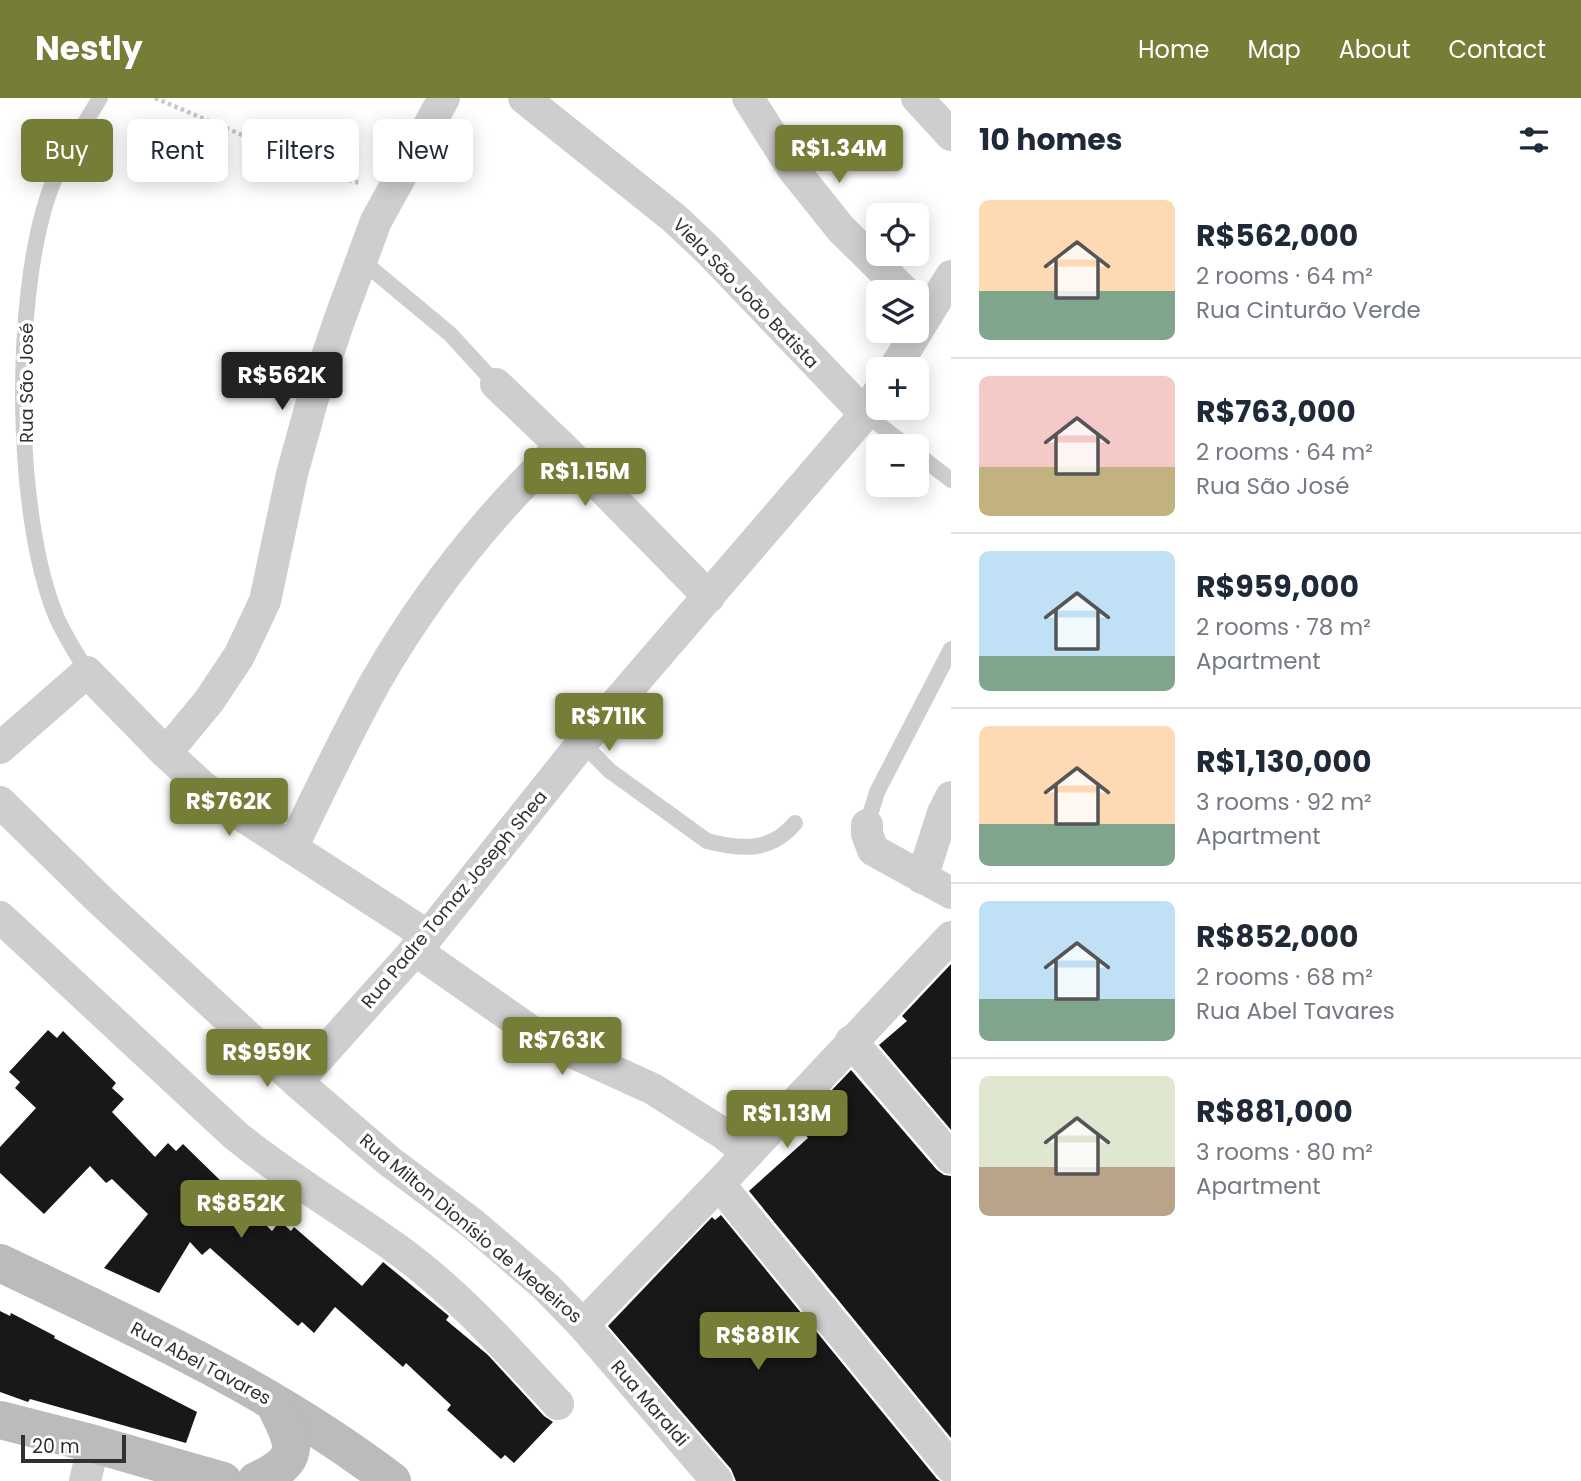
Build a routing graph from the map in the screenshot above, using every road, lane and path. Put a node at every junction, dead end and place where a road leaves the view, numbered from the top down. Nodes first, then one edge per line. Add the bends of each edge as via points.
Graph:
1 (100, 98) edge
2 (155, 98) edge
3 (444, 98) edge
4 (524, 98) edge
5 (748, 98) edge
6 (918, 98) edge
7 (951, 135) edge
8 (393, 188) junction
9 (361, 260) junction
10 (951, 276) edge
11 (893, 280) edge
12 (929, 302) edge
13 (496, 384) joint
14 (866, 397) edge
15 (866, 410) edge
16 (885, 420) edge
17 (897, 434) edge
18 (561, 446) junction
19 (929, 463) edge
20 (951, 480) edge
21 (709, 597) junction
22 (951, 649) edge
23 (87, 672) junction
24 (582, 743) junction
25 (0, 748) edge
26 (166, 753) junction
27 (951, 797) edge
28 (0, 802) edge
29 (795, 823) dead end
30 (867, 825) joint
31 (292, 848) junction
32 (922, 878) junction
33 (951, 893) edge
34 (0, 917) edge
35 (951, 937) edge
36 (421, 943) junction
37 (852, 1041) junction
38 (297, 1082) junction
39 (748, 1153) junction
40 (951, 1158) edge
41 (719, 1184) junction
42 (0, 1263) edge
43 (583, 1325) junction
44 (274, 1403) junction
45 (558, 1404) dead end
46 (0, 1420) edge
47 (94, 1444) junction
48 (951, 1467) edge
49 (377, 1477) edge
50 (85, 1481) edge
51 (223, 1481) edge
52 (256, 1481) edge
53 (717, 1481) edge

1 - 23 lane, Rua São José via 48,194 35,246 24,336 24,422 41,563 56,616
2 - 8 path via 351,181
3 - 8 street
4 - 14 street, Viela São João Batista via 674,218
5 - 11 street via 793,169 841,229
6 - 7 street
8 - 9 street
9 - 13 lane via 450,334
9 - 26 street via 313,398 265,601 239,656
10 - 12 street
13 - 18 street
15 - 21 street, Rua Padre Tomaz Joseph Shea
16 - 17 lane
18 - 21 street
18 - 31 street via 492,516 394,651
19 - 20 lane
21 - 24 street, Rua Padre Tomaz Joseph Shea
22 - 30 lane via 877,792
23 - 25 street
23 - 26 street, Rua São José
24 - 29 lane via 610,771 707,841 725,846 765,844 782,838
24 - 36 street, Rua Padre Tomaz Joseph Shea
26 - 31 street, Rua São José via 201,785
27 - 32 street
28 - 38 street, Rua Milton Dionísio de Medeiros
30 - 32 street via 873,850
31 - 36 street, Rua São José
32 - 33 street
34 - 45 street via 256,1152 446,1287
35 - 37 street, Rua Milton Dionísio de Medeiros
36 - 38 street, Rua Padre Tomaz Joseph Shea
36 - 39 street, Rua São José via 541,1038 653,1089
37 - 39 street, Rua Milton Dionísio de Medeiros
37 - 40 street
38 - 43 street, Rua Milton Dionísio de Medeiros via 511,1256
39 - 41 street, Rua Milton Dionísio de Medeiros
41 - 43 street, Rua Milton Dionísio de Medeiros
41 - 48 street
42 - 44 main road, Rua Abel Tavares via 170,1344
43 - 53 street, Rua Maraldi
44 - 49 main road, Rua Abel Tavares
44 - 52 main road via 290,1434 290,1452 283,1467
46 - 47 main road
47 - 50 street
47 - 51 main road

